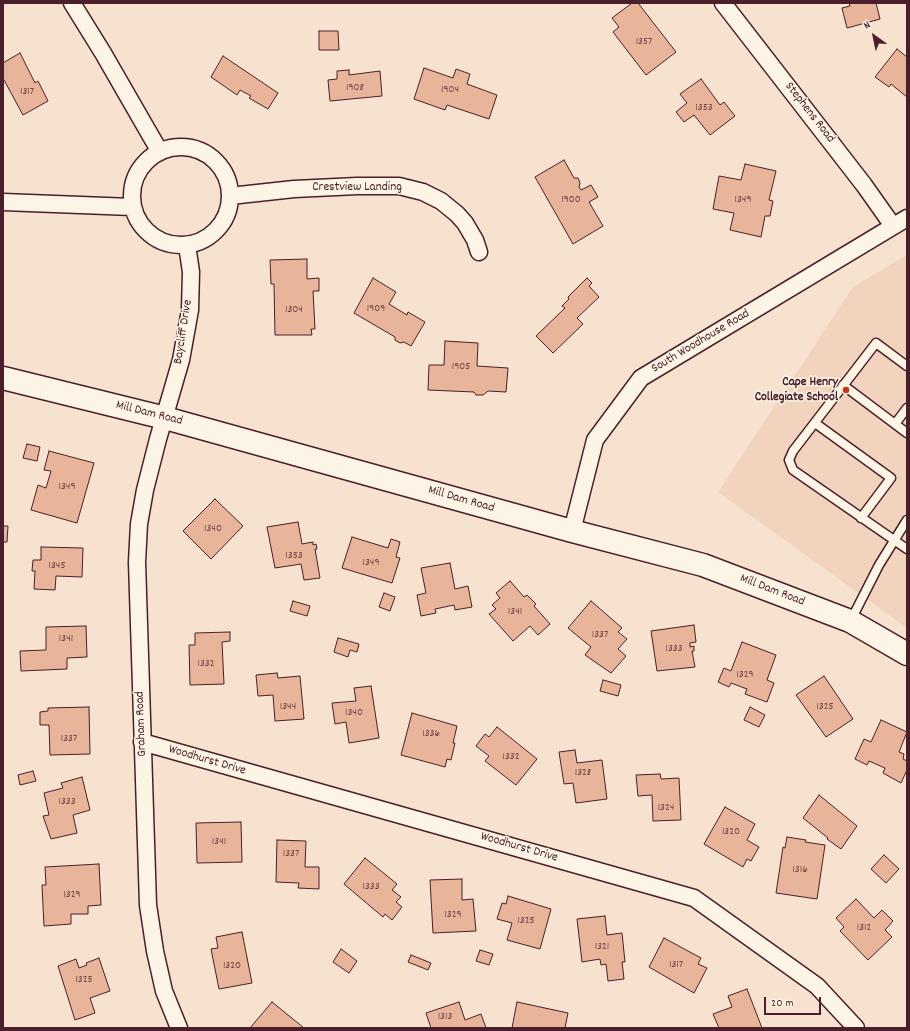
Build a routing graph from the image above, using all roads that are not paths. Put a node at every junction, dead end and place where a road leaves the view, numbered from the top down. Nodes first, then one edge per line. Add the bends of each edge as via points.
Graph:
1 (72, 3) edge
2 (723, 3) edge
3 (160, 152) junction
4 (230, 196) junction
5 (3, 202) edge
6 (132, 207) junction
7 (907, 218) edge
8 (893, 226) junction
9 (187, 245) junction
10 (479, 252) dead end
11 (907, 366) edge
12 (3, 378) edge
13 (843, 385) junction
14 (907, 408) edge
15 (165, 418) junction
16 (815, 423) junction
17 (895, 424) junction
18 (907, 433) edge
19 (861, 518) junction
20 (907, 520) edge
21 (572, 531) junction
22 (894, 541) junction
23 (907, 549) edge
24 (850, 621) junction
25 (907, 654) edge
26 (142, 742) junction
27 (179, 1028) edge
28 (856, 1028) edge

1 - 3 street
2 - 8 street, Stephens Road
3 - 4 street via 188,148 213,159 228,182
3 - 6 street via 140,168 134,180
4 - 9 street via 228,210 222,223 201,241
4 - 10 street, Crestview Landing via 294,188 399,186 423,192 446,205 465,223
5 - 6 street
6 - 9 street via 143,228 152,236 163,242
7 - 8 street, South Woodhouse Road
8 - 21 street, South Woodhouse Road via 641,378 595,440
9 - 15 street, Baycliff Drive via 191,272 190,310 181,360
11 - 13 lane via 876,343
12 - 15 street, Mill Dam Road
13 - 16 lane
13 - 17 lane
14 - 17 lane
15 - 21 street, Mill Dam Road
15 - 26 street, Graham Road via 145,490 139,524 137,562
16 - 19 lane via 793,451 789,460 793,470
16 - 19 lane via 891,478
17 - 18 lane
19 - 22 lane
20 - 22 lane
21 - 24 street, Mill Dam Road via 703,565
22 - 23 lane
22 - 24 lane
24 - 25 street, Mill Dam Road
26 - 27 street, Graham Road via 148,905 164,991
26 - 28 street, Woodhurst Drive via 694,898 817,986

